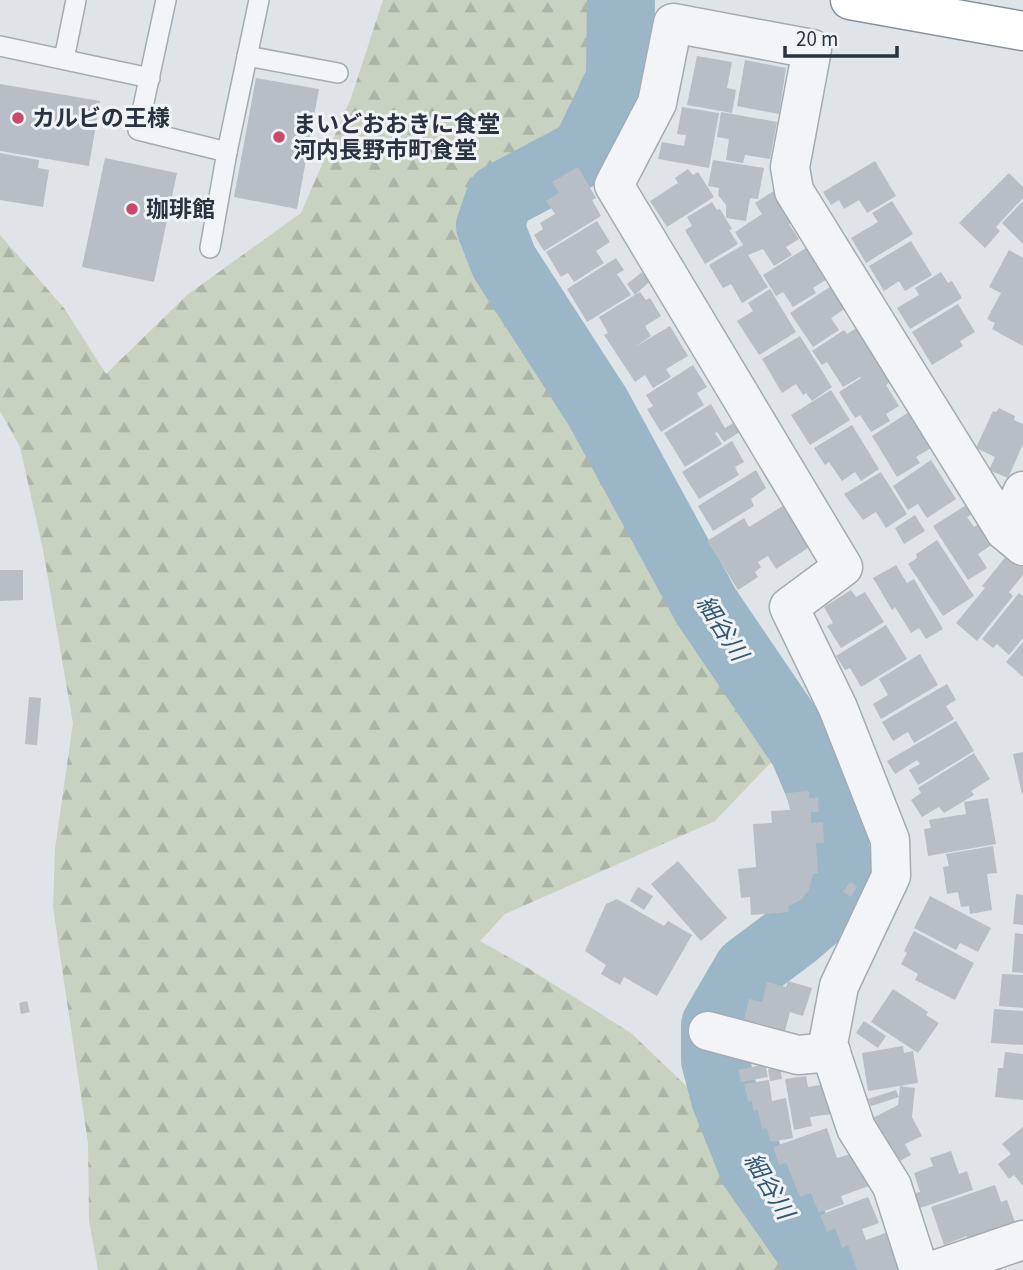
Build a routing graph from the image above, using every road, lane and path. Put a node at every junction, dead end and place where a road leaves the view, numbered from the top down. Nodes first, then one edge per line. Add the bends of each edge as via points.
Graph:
1 (76, 0) edge
2 (166, 0) edge
3 (259, 0) edge
4 (850, 0) edge
5 (1023, 32) edge
6 (0, 46) edge
7 (247, 56) junction
8 (64, 59) junction
9 (338, 73) dead end
10 (150, 78) junction
11 (227, 152) junction
12 (210, 248) dead end
13 (1023, 491) edge
14 (1014, 538) edge
15 (724, 1035) dead end
16 (831, 1052) junction
17 (1023, 1240) edge
18 (919, 1270) edge
19 (935, 1270) edge

1 - 8 lane
2 - 10 lane
3 - 7 lane
4 - 5 highway
6 - 8 lane
7 - 9 lane
7 - 11 lane
8 - 10 lane
10 - 11 lane via 138,130
11 - 12 lane
13 - 14 street
14 - 16 street via 794,191 790,167 812,49 673,23 657,103 614,185 843,567 789,607 838,708 890,839 891,876 839,986 828,1044
15 - 16 street via 798,1055
16 - 18 street via 856,1128 892,1186
17 - 19 street

